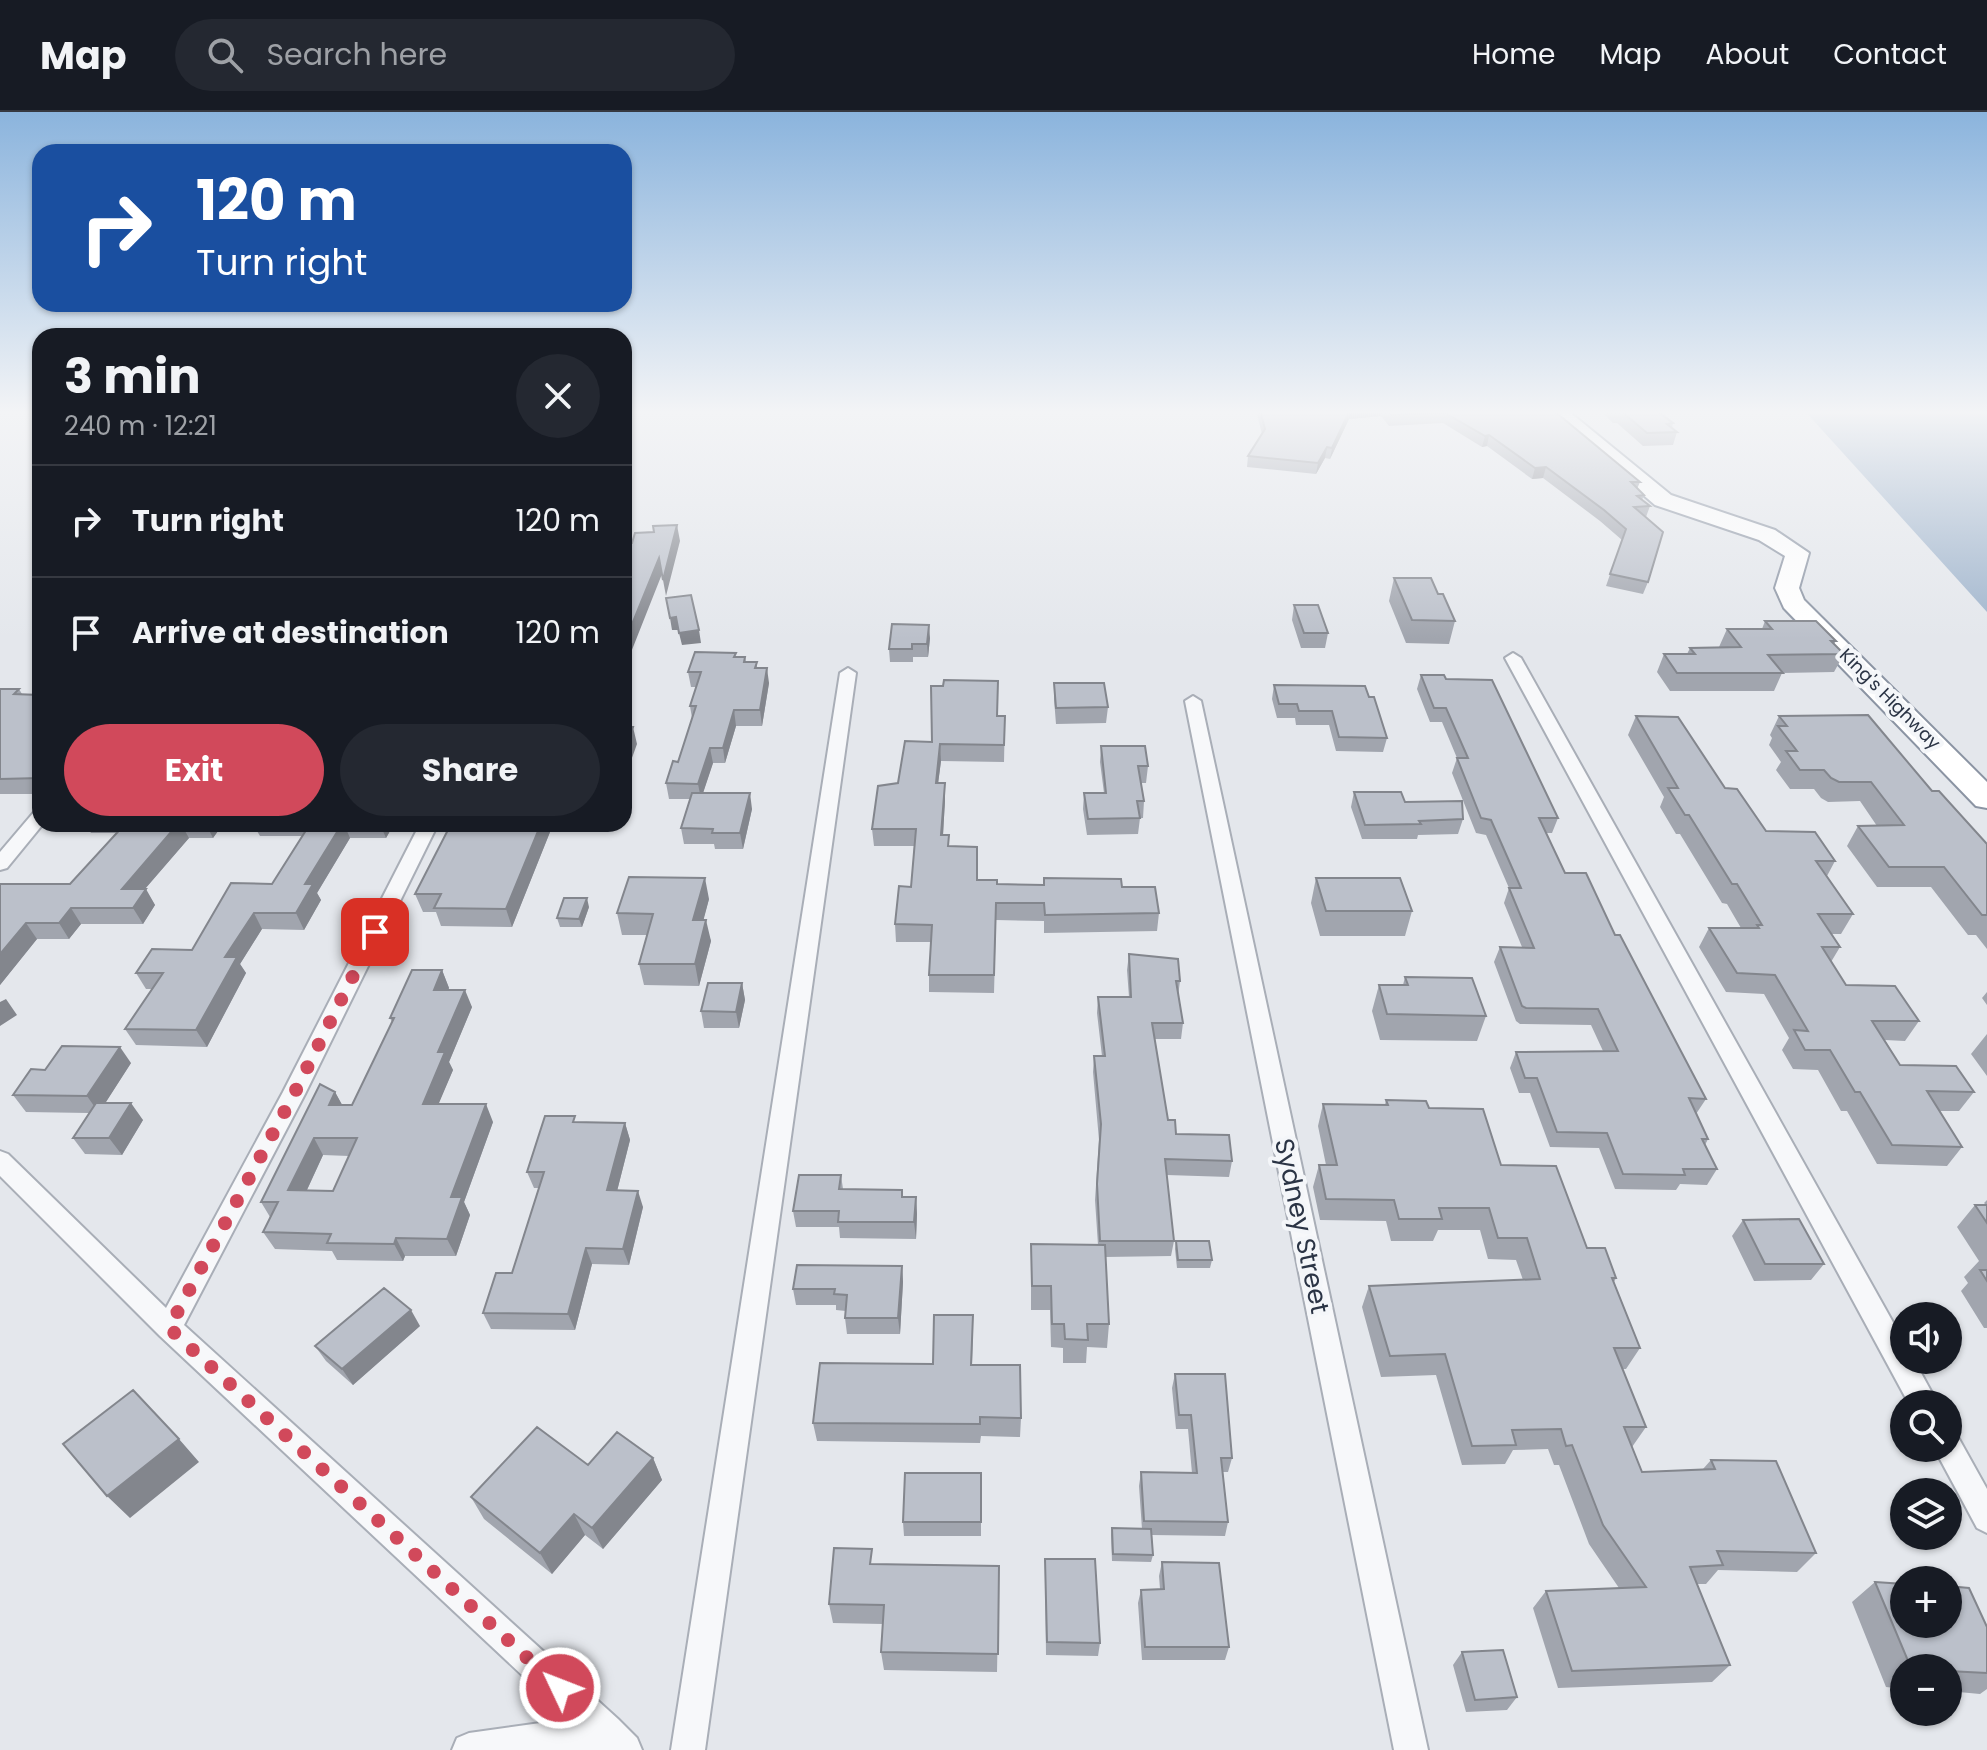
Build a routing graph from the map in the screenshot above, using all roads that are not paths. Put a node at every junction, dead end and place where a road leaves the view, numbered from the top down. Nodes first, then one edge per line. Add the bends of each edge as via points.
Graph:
1 (1647, 486) edge
2 (1513, 658) dead end
3 (848, 673) dead end
4 (1193, 701) dead end
5 (1987, 799) edge
6 (32, 826) edge
7 (425, 832) edge
8 (0, 864) edge
9 (0, 1161) edge
10 (169, 1328) junction
11 (1916, 1390) edge
12 (1956, 1462) edge
13 (1987, 1518) edge
14 (615, 1740) edge
15 (469, 1750) edge
16 (688, 1750) edge
17 (1411, 1750) edge

1 - 5 highway, King's Highway via 1663,500 1767,535 1797,553 1787,588 1793,603
2 - 11 street
3 - 16 street
4 - 17 street, Sydney Street
6 - 8 street
7 - 10 street
9 - 10 street
10 - 14 street
12 - 13 street
14 - 15 street

